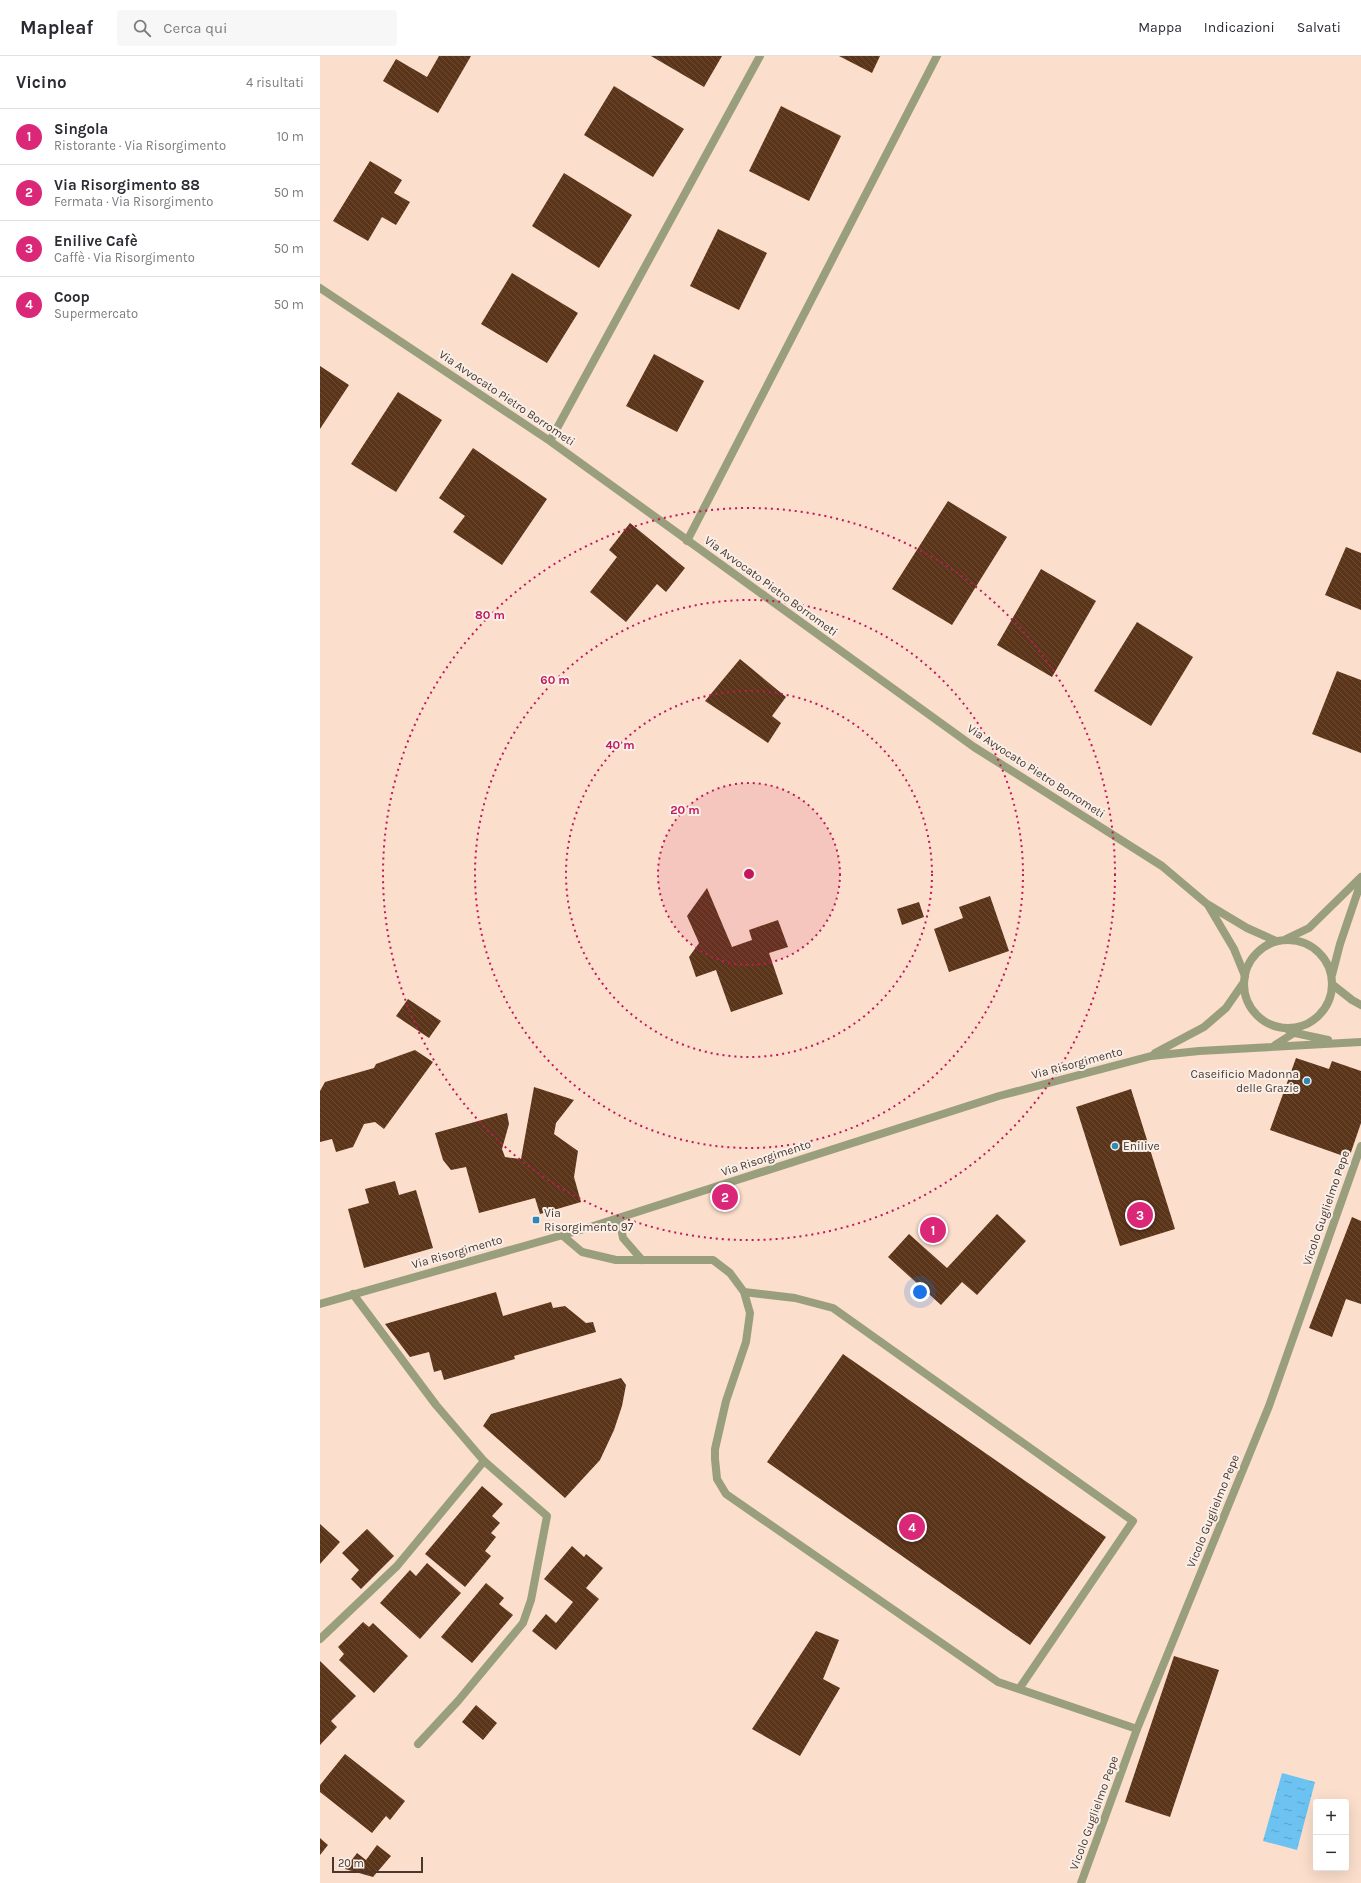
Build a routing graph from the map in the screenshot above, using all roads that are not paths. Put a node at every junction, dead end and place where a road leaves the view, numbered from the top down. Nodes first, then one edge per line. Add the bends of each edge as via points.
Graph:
1 (760, 56) edge
2 (937, 56) edge
3 (320, 288) edge
4 (550, 441) junction
5 (687, 541) junction
6 (1361, 877) edge
7 (1361, 882) edge
8 (1207, 904) junction
9 (1279, 941) junction
10 (1244, 979) junction
11 (1333, 980) junction
12 (1361, 1005) edge
13 (1304, 1026) junction
14 (1286, 1028) junction
15 (1295, 1033) junction
16 (1343, 1042) junction
17 (1361, 1042) edge
18 (1272, 1046) junction
19 (1151, 1056) junction
20 (1361, 1146) edge
21 (619, 1218) junction
22 (562, 1235) junction
23 (642, 1260) junction
24 (744, 1292) junction
25 (353, 1294) junction
26 (320, 1304) edge
27 (484, 1461) junction
28 (320, 1639) edge
29 (1019, 1689) junction
30 (1137, 1729) junction
31 (418, 1744) dead end
32 (1081, 1883) edge

1 - 4 street
2 - 5 street
3 - 4 street, Via Avvocato Pietro Borrometi
4 - 5 street, Via Avvocato Pietro Borrometi
5 - 8 street, Via Avvocato Pietro Borrometi via 974,747 1162,866
6 - 9 street via 1309,928
7 - 11 street via 1340,944
8 - 9 street via 1247,928
8 - 10 street via 1234,949
9 - 10 street via 1256,954 1248,966
9 - 11 street via 1300,941 1315,948 1329,966
10 - 14 street via 1244,992 1252,1010 1267,1023
10 - 19 street via 1226,1008 1204,1027
11 - 12 street via 1352,1000
11 - 13 street via 1325,1010
13 - 14 street
13 - 15 street
14 - 15 street
15 - 16 street
15 - 18 street
16 - 17 street
16 - 18 street
18 - 19 street
19 - 21 street, Via Risorgimento via 999,1096
20 - 30 street, Vicolo Guglielmo Pepe via 1269,1406
21 - 22 street, Via Risorgimento
21 - 23 street via 623,1238
22 - 23 street via 582,1252 616,1260
22 - 25 street, Via Risorgimento
23 - 24 street via 713,1260 730,1273
24 - 29 street via 750,1313 746,1342 726,1401 715,1449 717,1479 726,1494 998,1682
24 - 29 street via 796,1298 833,1308 1133,1521
25 - 26 street, Via Risorgimento
25 - 27 street via 436,1405
27 - 28 street via 397,1566
27 - 31 street via 547,1516 531,1600 523,1623 458,1701
29 - 30 street
30 - 32 street, Vicolo Guglielmo Pepe

